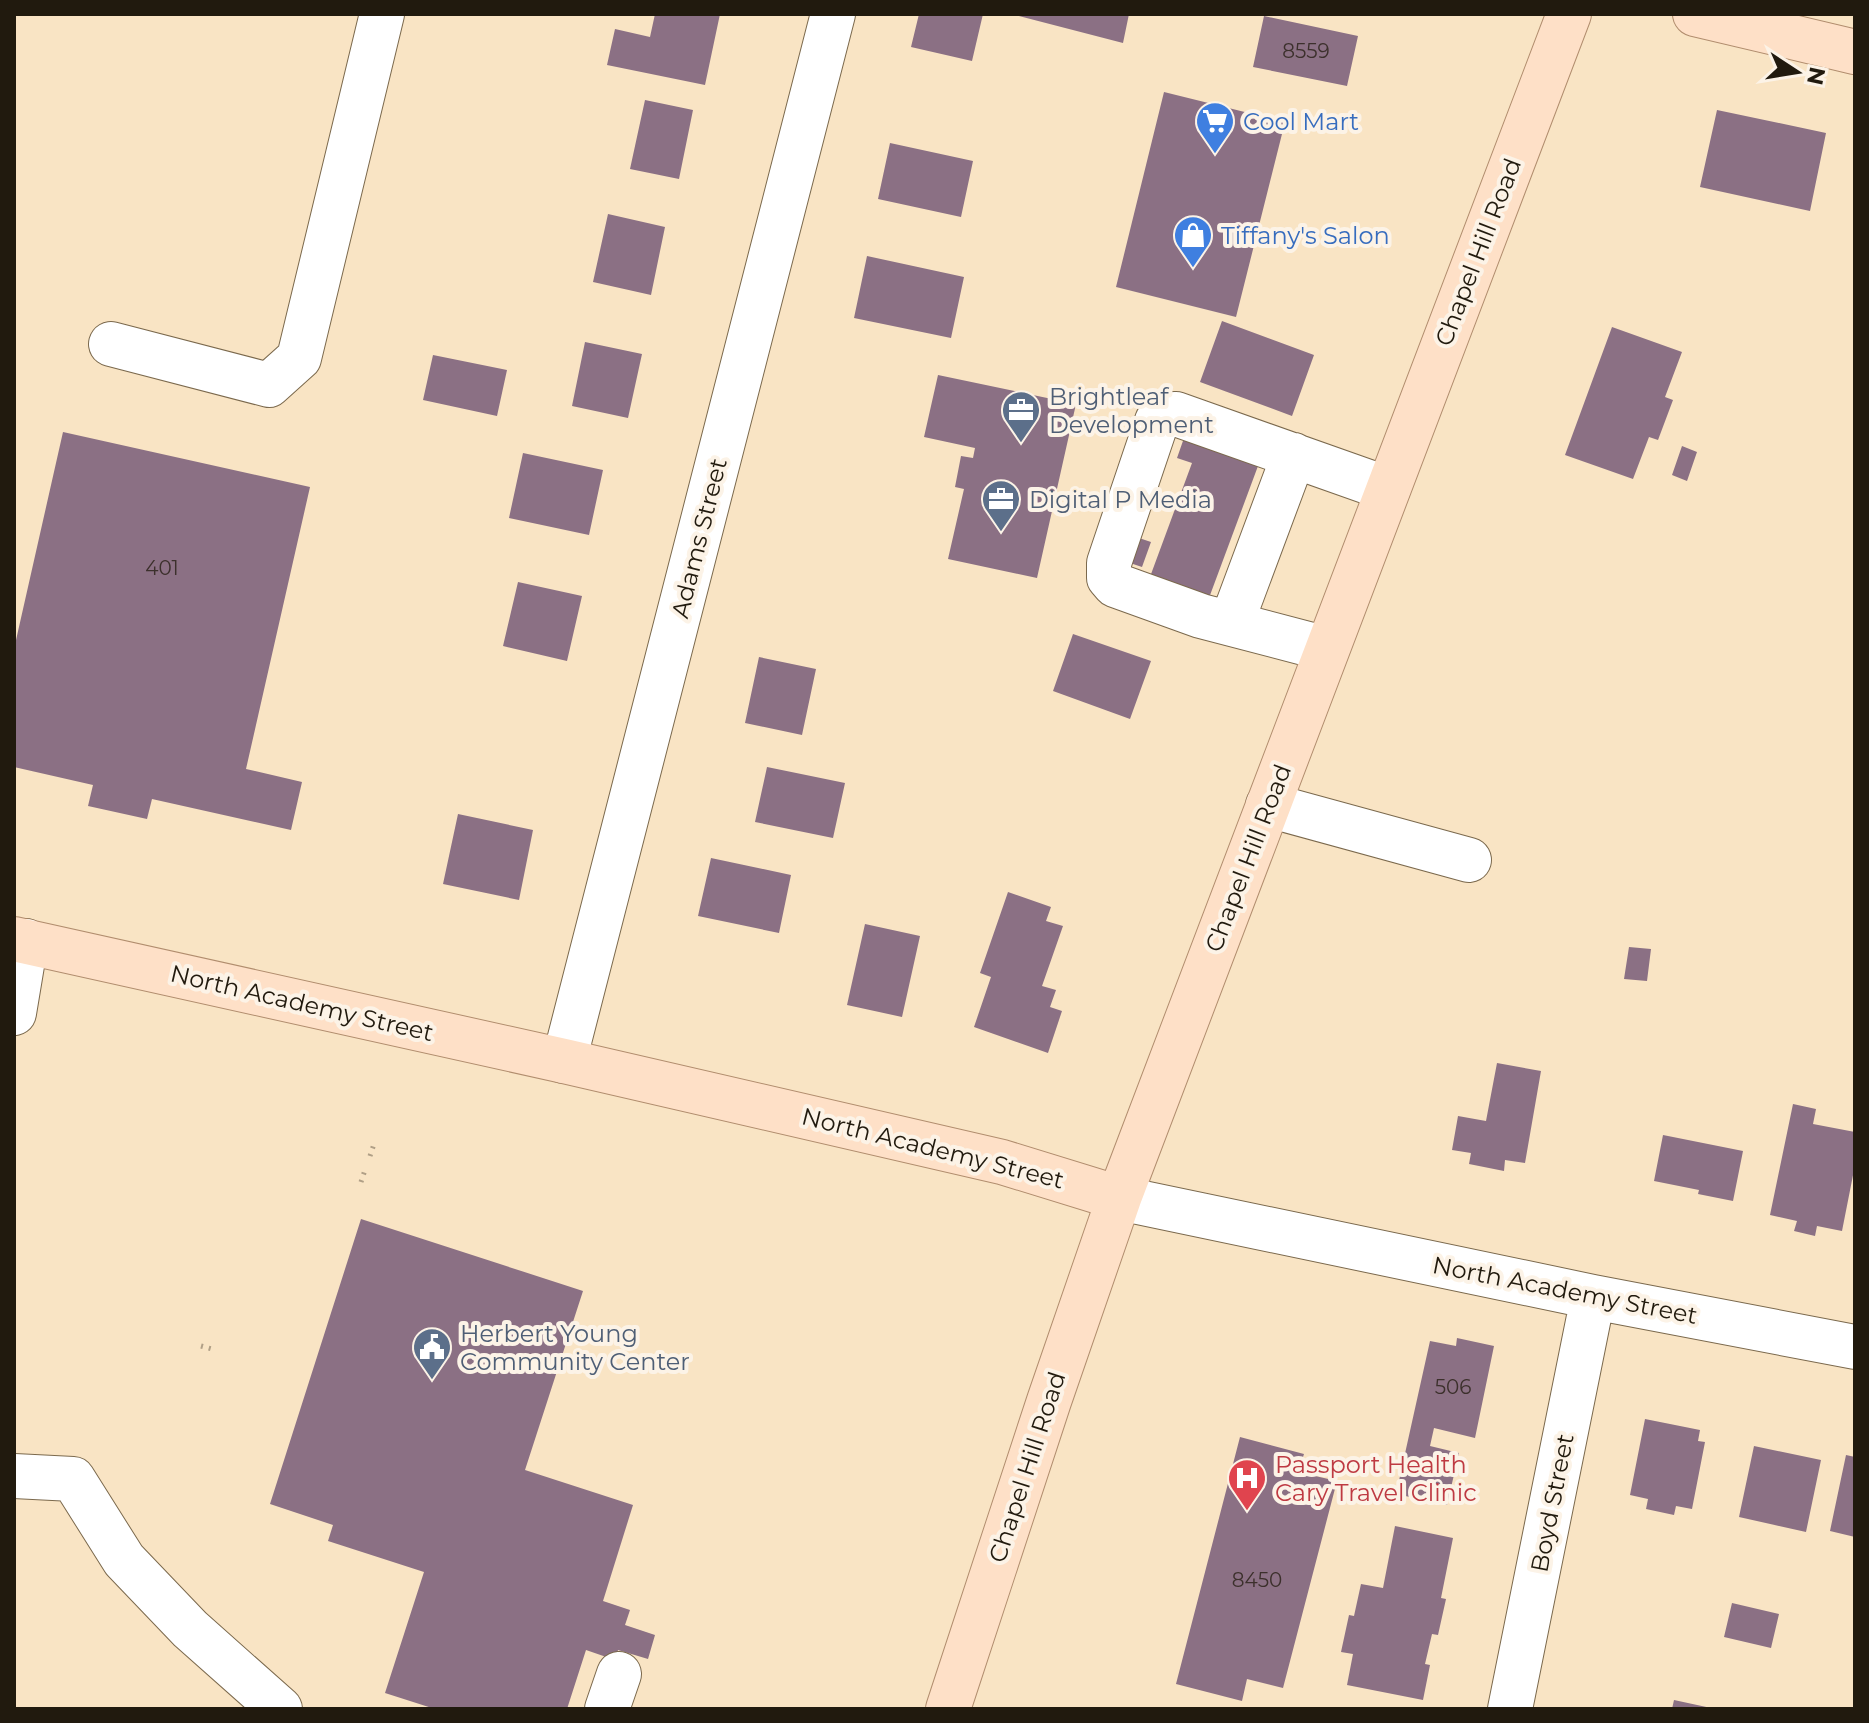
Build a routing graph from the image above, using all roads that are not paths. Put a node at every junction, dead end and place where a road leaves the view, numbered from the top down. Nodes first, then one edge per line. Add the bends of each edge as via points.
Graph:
1 (382, 14) edge
2 (833, 14) edge
3 (1569, 14) edge
4 (1695, 14) edge
5 (1855, 52) edge
6 (111, 344) dead end
7 (1294, 455) junction
8 (1388, 489) junction
9 (1231, 624) junction
10 (1327, 649) junction
11 (1268, 805) junction
12 (1469, 860) dead end
13 (20, 940) edge
14 (14, 1013) edge
15 (564, 1061) junction
16 (1119, 1198) junction
17 (1593, 1297) junction
18 (1855, 1347) edge
19 (14, 1476) edge
20 (947, 1705) edge
21 (280, 1709) edge
22 (1510, 1709) edge

1 - 6 street via 299,358 269,385
2 - 15 street, Adams Street
3 - 8 main road, Chapel Hill Road
4 - 5 main road
7 - 8 street
7 - 9 street
7 - 9 street via 1176,414 1157,421 1109,563 1109,578 1122,588
8 - 10 main road, Chapel Hill Road
9 - 10 street
10 - 11 main road, Chapel Hill Road
11 - 12 street
11 - 16 main road, Chapel Hill Road
13 - 14 street
13 - 15 main road, North Academy Street
15 - 16 main road, North Academy Street via 1002,1162
16 - 17 street, North Academy Street
16 - 20 main road, Chapel Hill Road
17 - 18 street, North Academy Street
17 - 22 street, Boyd Street
19 - 21 street via 73,1479 124,1560 190,1629

